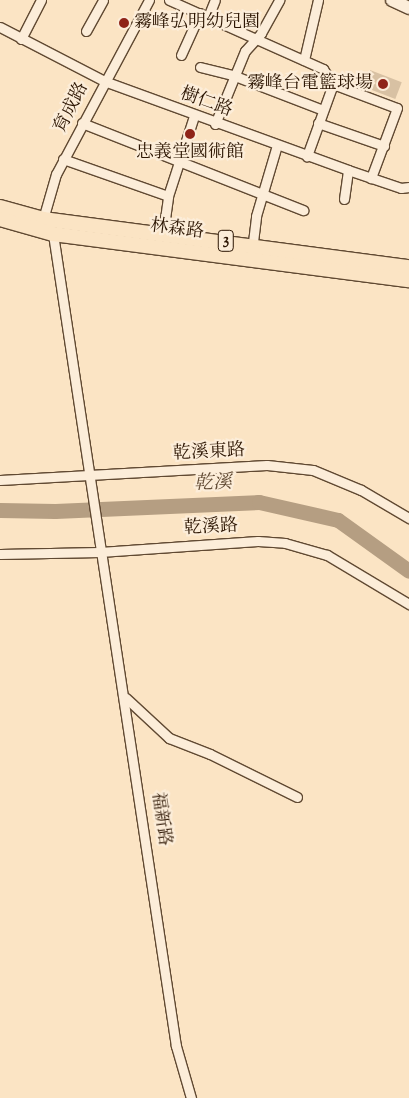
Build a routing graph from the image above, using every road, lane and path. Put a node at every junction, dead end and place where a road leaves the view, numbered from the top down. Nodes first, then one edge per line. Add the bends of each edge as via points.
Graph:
1 (40, 0) edge
2 (102, 0) edge
3 (149, 0) edge
4 (169, 0) edge
5 (215, 0) edge
6 (279, 0) edge
7 (318, 0) edge
8 (392, 0) edge
9 (409, 8) edge
10 (200, 12) junction
11 (208, 17) junction
12 (0, 28) edge
13 (86, 31) dead end
14 (22, 39) junction
15 (253, 40) junction
16 (181, 55) dead end
17 (304, 60) junction
18 (200, 67) dead end
19 (235, 76) junction
20 (104, 81) junction
21 (333, 84) junction
22 (323, 110) junction
23 (194, 116) junction
24 (82, 123) junction
25 (318, 123) junction
26 (214, 124) junction
27 (277, 145) junction
28 (384, 146) junction
29 (307, 156) junction
30 (64, 159) junction
31 (179, 163) junction
32 (348, 170) junction
33 (371, 178) junction
34 (409, 187) edge
35 (262, 195) junction
36 (168, 196) junction
37 (344, 199) dead end
38 (0, 207) edge
39 (304, 210) dead end
40 (0, 219) edge
41 (43, 219) junction
42 (163, 233) junction
43 (53, 234) junction
44 (252, 252) junction
45 (409, 267) edge
46 (409, 280) edge
47 (89, 478) junction
48 (0, 480) edge
49 (409, 518) edge
50 (99, 548) junction
51 (0, 554) edge
52 (409, 604) edge
53 (126, 698) junction
54 (296, 797) dead end
55 (191, 1098) edge

1 - 14 street
2 - 13 street
3 - 20 street, 育成路
4 - 10 street
5 - 11 street
6 - 15 street via 262,33
7 - 17 street
8 - 9 street
10 - 11 street
10 - 16 street
11 - 15 street
12 - 14 street, 樹仁路
14 - 20 street, 樹仁路
15 - 17 street
15 - 19 street
17 - 21 street via 323,69
18 - 19 street
19 - 22 street
19 - 26 street
20 - 23 street, 樹仁路
20 - 24 street, 育成路
21 - 22 street
21 - 28 street via 397,108
22 - 25 street
23 - 26 street, 樹仁路
23 - 31 street
24 - 30 street, 育成路
24 - 31 street
25 - 28 street
25 - 29 street
26 - 27 street, 樹仁路
27 - 29 street, 樹仁路
27 - 35 street
28 - 33 street
29 - 32 street, 樹仁路
30 - 36 street
30 - 41 street, 育成路 via 56,174
31 - 35 street
31 - 36 street
32 - 33 street, 樹仁路
32 - 37 street
33 - 34 street, 樹仁路 via 401,188
35 - 39 street
35 - 44 street
36 - 42 street
38 - 41 main road, 林森路 / 3
40 - 43 main road, 林森路 / 3
41 - 42 main road, 林森路 / 3
41 - 43 street
42 - 44 main road, 林森路 / 3
43 - 44 main road, 林森路 / 3
43 - 47 street
44 - 45 main road, 林森路 / 3
44 - 46 main road, 林森路 / 3
47 - 48 street, 乾溪東路
47 - 49 street, 乾溪東路 via 268,465 312,470 362,490
47 - 50 street, 福新路
50 - 51 street, 乾溪路
50 - 52 street, 乾溪路 via 258,541 285,543 327,556
50 - 53 street, 福新路
53 - 54 street via 169,738 210,754
53 - 55 street, 福新路 via 176,1046

